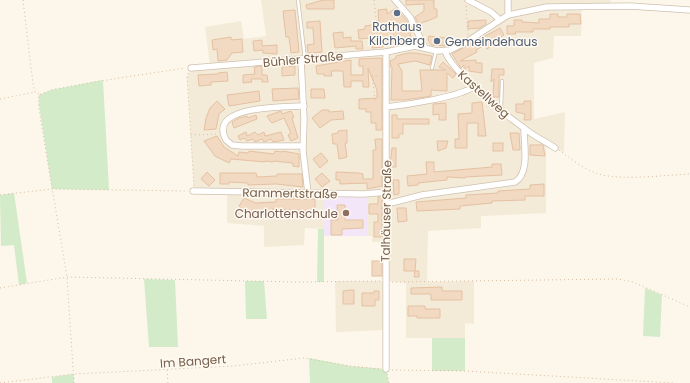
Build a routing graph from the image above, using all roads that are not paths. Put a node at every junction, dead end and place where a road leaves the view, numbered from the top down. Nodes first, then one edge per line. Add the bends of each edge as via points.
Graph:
1 (298, 0) edge
2 (395, 0) edge
3 (468, 0) edge
4 (508, 0) edge
5 (570, 3) edge
6 (690, 10) edge
7 (508, 15) junction
8 (500, 20) junction
9 (419, 34) junction
10 (415, 46) junction
11 (425, 48) junction
12 (436, 51) junction
13 (445, 51) junction
14 (383, 52) junction
15 (303, 59) junction
16 (191, 68) road end
17 (432, 68) dead end
18 (502, 81) dead end
19 (475, 86) junction
20 (304, 106) junction
21 (386, 107) junction
22 (501, 110) junction
23 (524, 129) junction
24 (302, 146) junction
25 (555, 148) road end
26 (193, 191) road end
27 (388, 192) junction
28 (308, 193) junction
29 (387, 204) junction
30 (386, 369) road end

1 - 15 lane
2 - 9 street via 410,16
3 - 8 street via 491,12
4 - 7 street
5 - 6 street
5 - 7 street
7 - 8 street
8 - 13 street via 468,41
9 - 10 street
9 - 11 street
10 - 11 street
10 - 14 street, Bühler Straße
11 - 12 street
12 - 13 street
12 - 17 lane
13 - 19 street, Kastellweg via 450,62
14 - 15 street, Bühler Straße
14 - 21 street, Talhäuser Straße
15 - 16 street, Bühler Straße
15 - 20 street
18 - 22 lane
19 - 21 street via 466,91 421,102
19 - 22 street, Kastellweg
20 - 24 street
20 - 24 street via 234,114 224,123 223,134 229,143 236,146
21 - 27 street, Talhäuser Straße
22 - 23 street, Kastellweg
23 - 25 street, Kastellweg
23 - 29 street via 524,170 515,182 422,195
24 - 28 street
26 - 28 street, Rammertstraße
27 - 28 street, Rammertstraße
27 - 29 street, Talhäuser Straße
29 - 30 street, Talhäuser Straße

